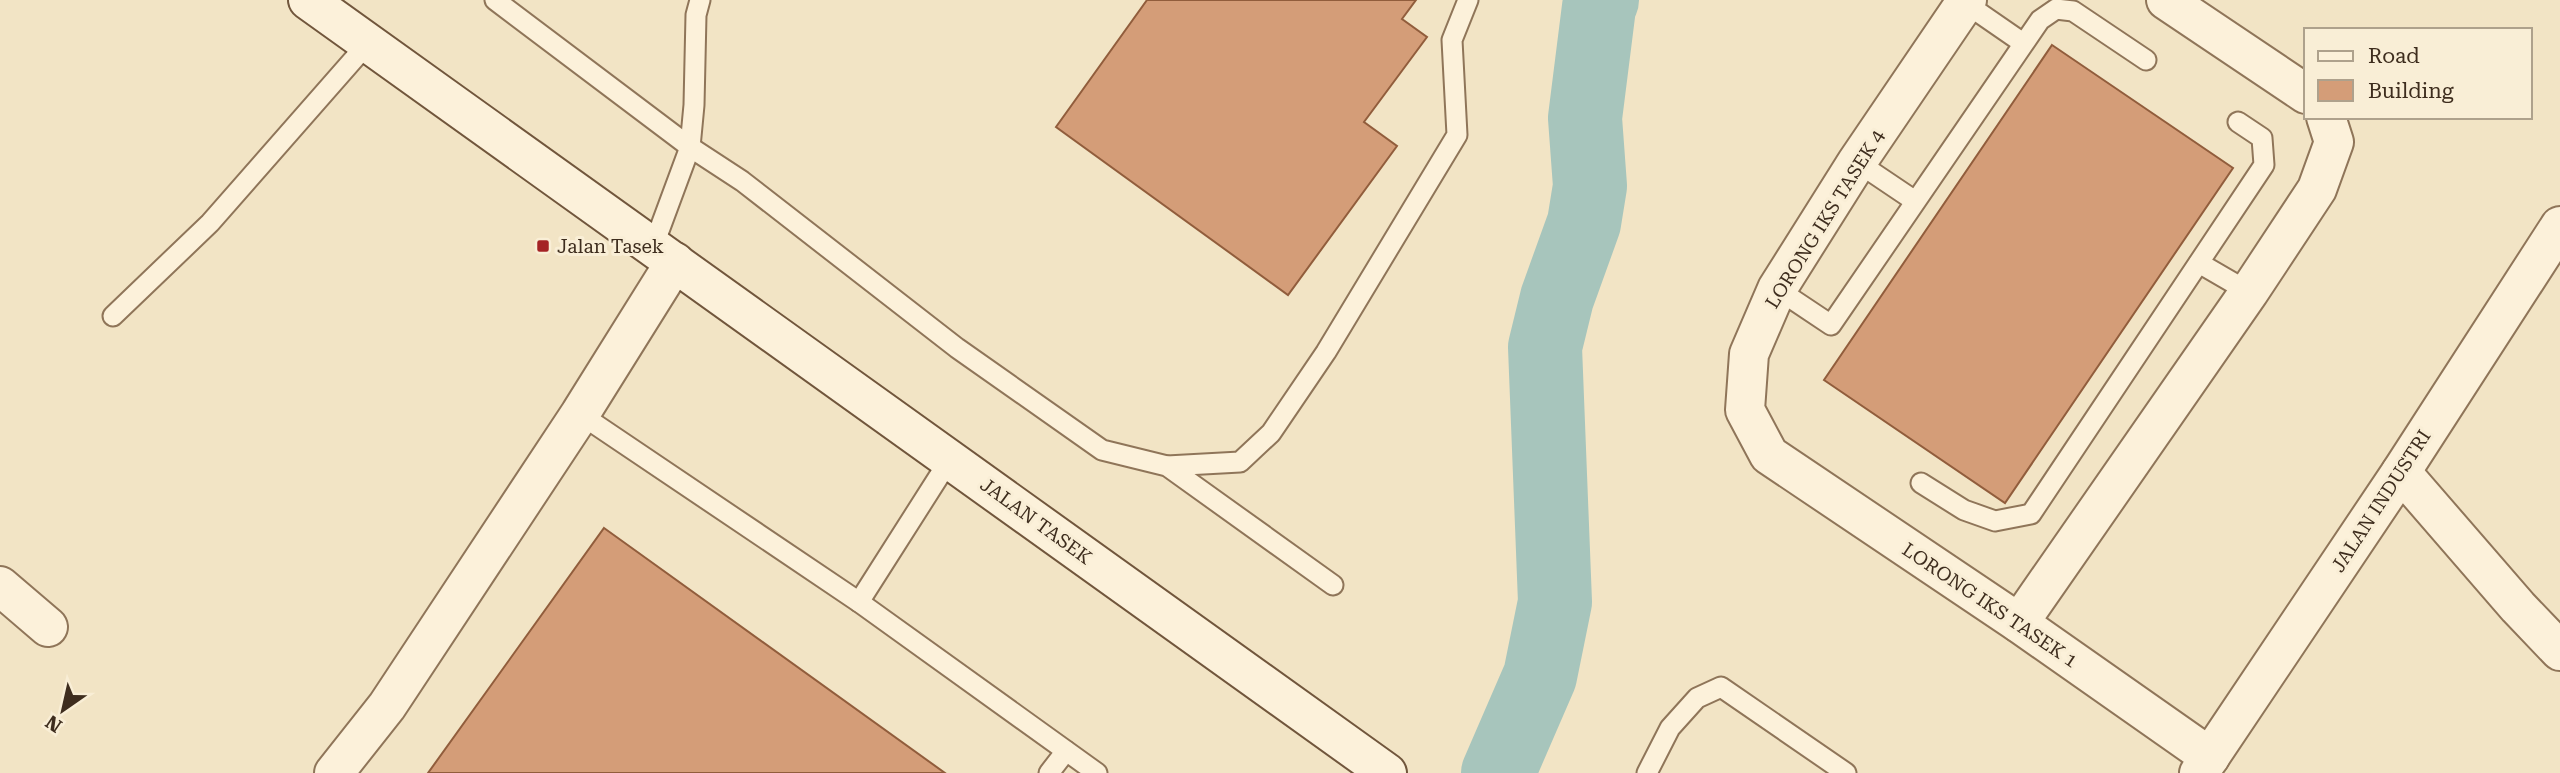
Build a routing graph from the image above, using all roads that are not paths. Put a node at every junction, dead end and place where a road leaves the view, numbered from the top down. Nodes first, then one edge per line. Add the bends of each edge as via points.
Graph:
1 (308, 0) edge
2 (495, 0) edge
3 (699, 0) edge
4 (1468, 0) edge
5 (2166, 0) edge
6 (1966, 2) edge
7 (368, 43) junction
8 (2023, 43) junction
9 (2146, 60) dead end
10 (2304, 93) edge
11 (2327, 119) edge
12 (2238, 121) dead end
13 (690, 147) junction
14 (1857, 162) junction
15 (1915, 201) junction
16 (2560, 226) edge
17 (664, 255) junction
18 (2199, 263) junction
19 (1777, 289) junction
20 (2249, 292) junction
21 (113, 316) dead end
22 (580, 414) junction
23 (1769, 455) joint
24 (950, 459) junction
25 (1167, 466) junction
26 (2401, 472) junction
27 (1921, 483) dead end
28 (1333, 585) dead end
29 (0, 586) edge
30 (859, 602) junction
31 (2019, 623) junction
32 (48, 627) dead end
33 (2560, 651) edge
34 (1066, 751) junction
35 (2205, 765) edge
36 (334, 773) edge
37 (1049, 773) edge
38 (1097, 773) edge
39 (1387, 773) edge
40 (1647, 773) edge
41 (1846, 773) edge

1 - 7 street, JALAN TASEK
2 - 13 lane
3 - 13 lane
4 - 25 lane via 1452,40 1457,135 1325,352 1271,433 1240,462
5 - 10 street
6 - 8 lane
6 - 14 street, LORONG IKS TASEK 4
7 - 17 street, JALAN TASEK
7 - 21 lane via 210,223
8 - 9 lane via 2040,20 2056,9 2073,11
8 - 15 lane
11 - 20 street via 2334,142 2318,189
12 - 18 lane via 2262,138 2264,165
13 - 17 lane
13 - 25 lane via 742,181 957,348 1102,450
14 - 15 lane
14 - 19 street, LORONG IKS TASEK 4
15 - 19 lane via 1831,325
16 - 26 street, JALAN INDUSTRI
17 - 22 street
17 - 24 street, JALAN TASEK
18 - 20 lane
18 - 27 lane via 2031,514 1995,521 1964,510
19 - 23 street, LORONG IKS TASEK 4 via 1749,354 1745,410
20 - 31 street
22 - 30 lane
22 - 36 street via 387,706
23 - 31 street, LORONG IKS TASEK 1
24 - 30 lane
24 - 39 street, JALAN TASEK
25 - 28 lane
26 - 33 street
26 - 35 street, JALAN INDUSTRI
29 - 32 street
30 - 34 lane
31 - 35 street, LORONG IKS TASEK 1
34 - 37 lane
34 - 38 lane
40 - 41 lane via 1670,728 1697,698 1721,687

